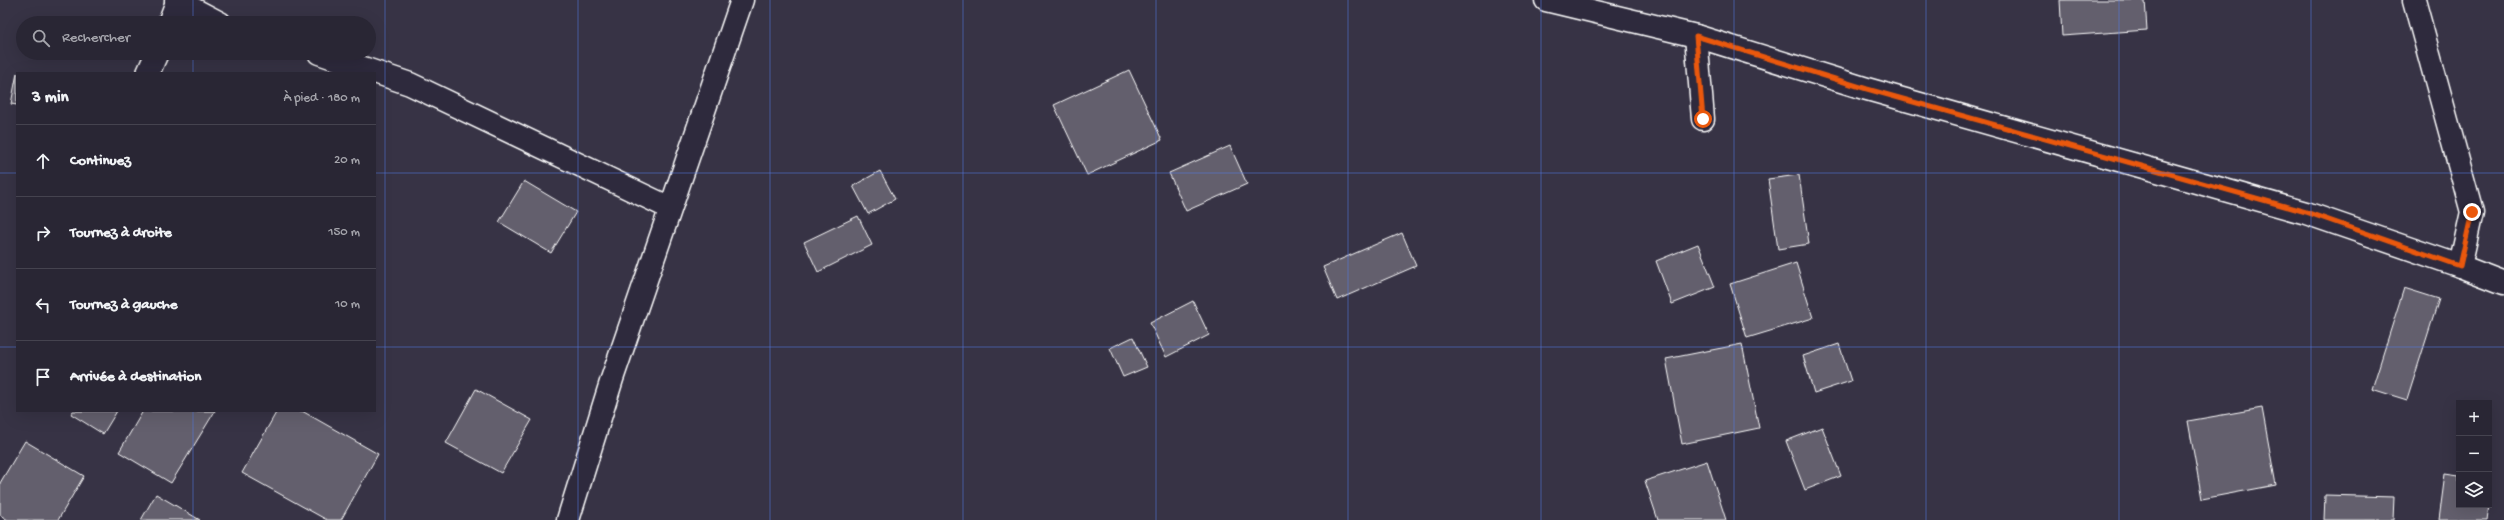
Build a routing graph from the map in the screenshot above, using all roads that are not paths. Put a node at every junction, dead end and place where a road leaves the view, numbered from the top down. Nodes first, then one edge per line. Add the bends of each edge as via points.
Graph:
1 (742, 0) edge
2 (1546, 0) edge
3 (2414, 0) edge
4 (177, 1) edge
5 (172, 16) edge
6 (206, 16) edge
7 (1696, 36) junction
8 (153, 60) edge
9 (340, 60) edge
10 (148, 72) edge
11 (375, 72) edge
12 (376, 72) edge
13 (1703, 119) dead end
14 (670, 208) junction
15 (2460, 266) junction
16 (2504, 284) edge
17 (568, 520) edge

1 - 14 street
2 - 7 street
3 - 15 street via 2472,212
4 - 5 street
4 - 6 street
7 - 13 street
7 - 15 street via 1867,89 2306,212
8 - 10 street
9 - 11 street
12 - 14 street via 410,84
14 - 17 street
15 - 16 street

